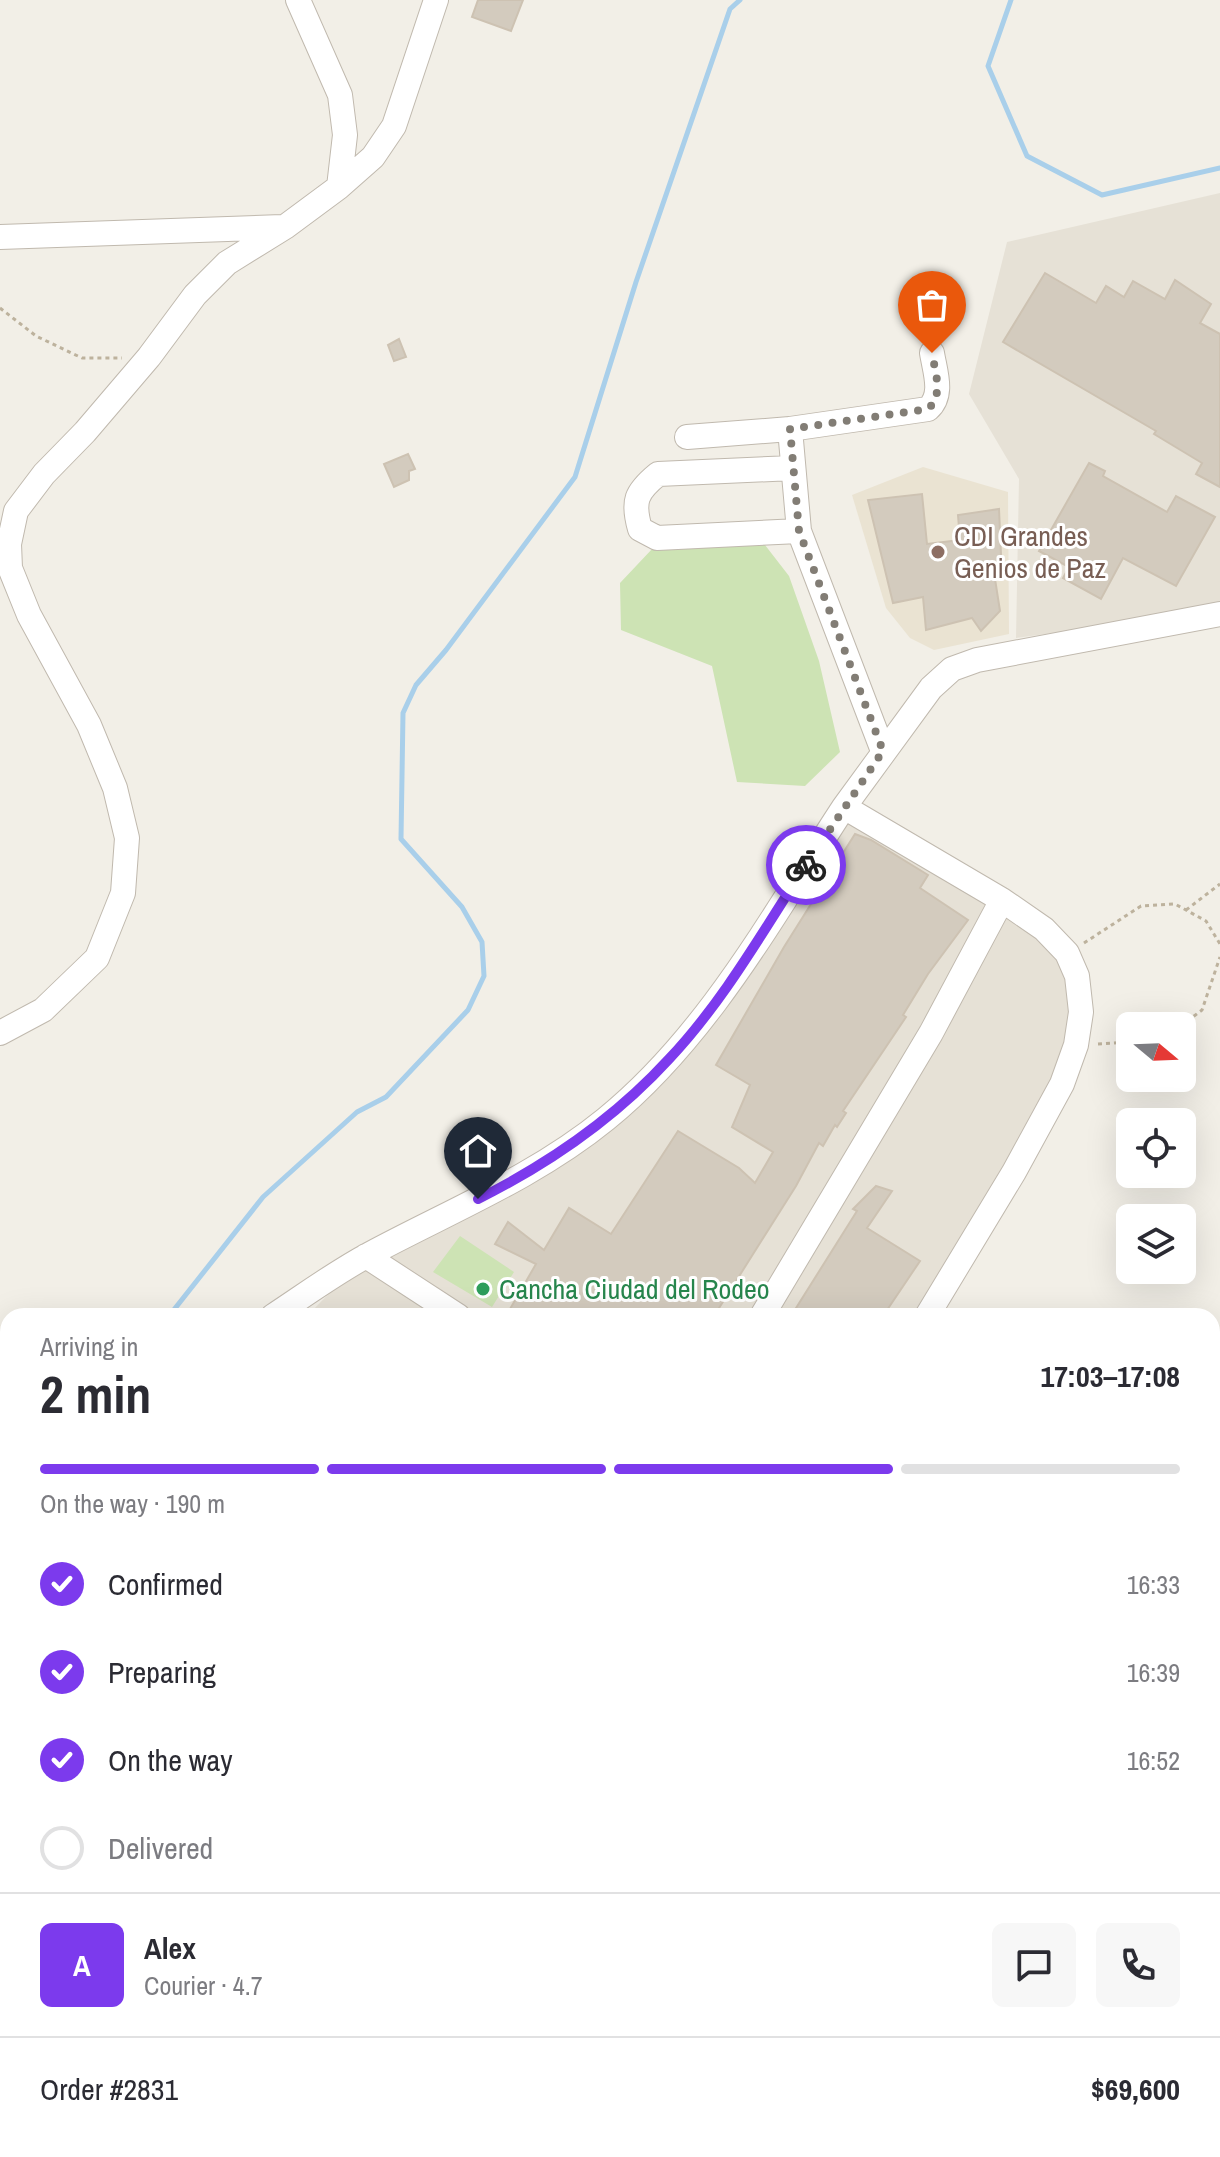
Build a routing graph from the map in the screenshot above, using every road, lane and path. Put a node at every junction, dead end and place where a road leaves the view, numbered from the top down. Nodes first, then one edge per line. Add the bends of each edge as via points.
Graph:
1 (298, 0) edge
2 (436, 0) edge
3 (339, 187) junction
4 (285, 227) junction
5 (0, 237) edge
6 (0, 308) edge
7 (932, 353) dead end
8 (149, 357) junction
9 (790, 429) junction
10 (687, 437) dead end
11 (793, 468) junction
12 (799, 531) junction
13 (1220, 614) edge
14 (883, 751) junction
15 (844, 807) junction
16 (1220, 884) edge
17 (1002, 900) junction
18 (1186, 910) junction
19 (1220, 944) edge
20 (1067, 953) junction
21 (1220, 957) edge
22 (1196, 1015) edge
23 (0, 1033) edge
24 (1116, 1043) edge
25 (1076, 1045) junction
26 (366, 1256) junction
27 (285, 1308) edge
28 (446, 1308) edge
29 (767, 1308) edge
30 (932, 1308) edge

1 - 3 street via 340,95 345,135
2 - 3 street via 394,126 373,157
3 - 4 street
4 - 5 street
4 - 8 street via 227,263 195,295
6 - 8 path via 36,336 82,358
7 - 9 street via 938,392 928,409
8 - 23 street via 44,474 16,511 11,533 10,568 29,615 89,725 115,788 127,838 123,893 97,958 43,1010
9 - 10 street
9 - 11 street
11 - 12 street
11 - 12 street via 658,474 641,488 635,510 640,529 657,538
12 - 14 street
13 - 14 street via 952,669
14 - 15 street
15 - 17 street
15 - 26 street via 729,983 670,1059 607,1118 547,1162
16 - 18 path
17 - 20 street via 1044,929
17 - 29 street via 931,1033
18 - 19 path via 1206,921
18 - 20 path via 1175,904 1141,906
20 - 25 street via 1077,976 1081,1012
21 - 22 path
24 - 25 path
25 - 30 street via 1062,1084 1014,1172
26 - 27 street
26 - 28 street

